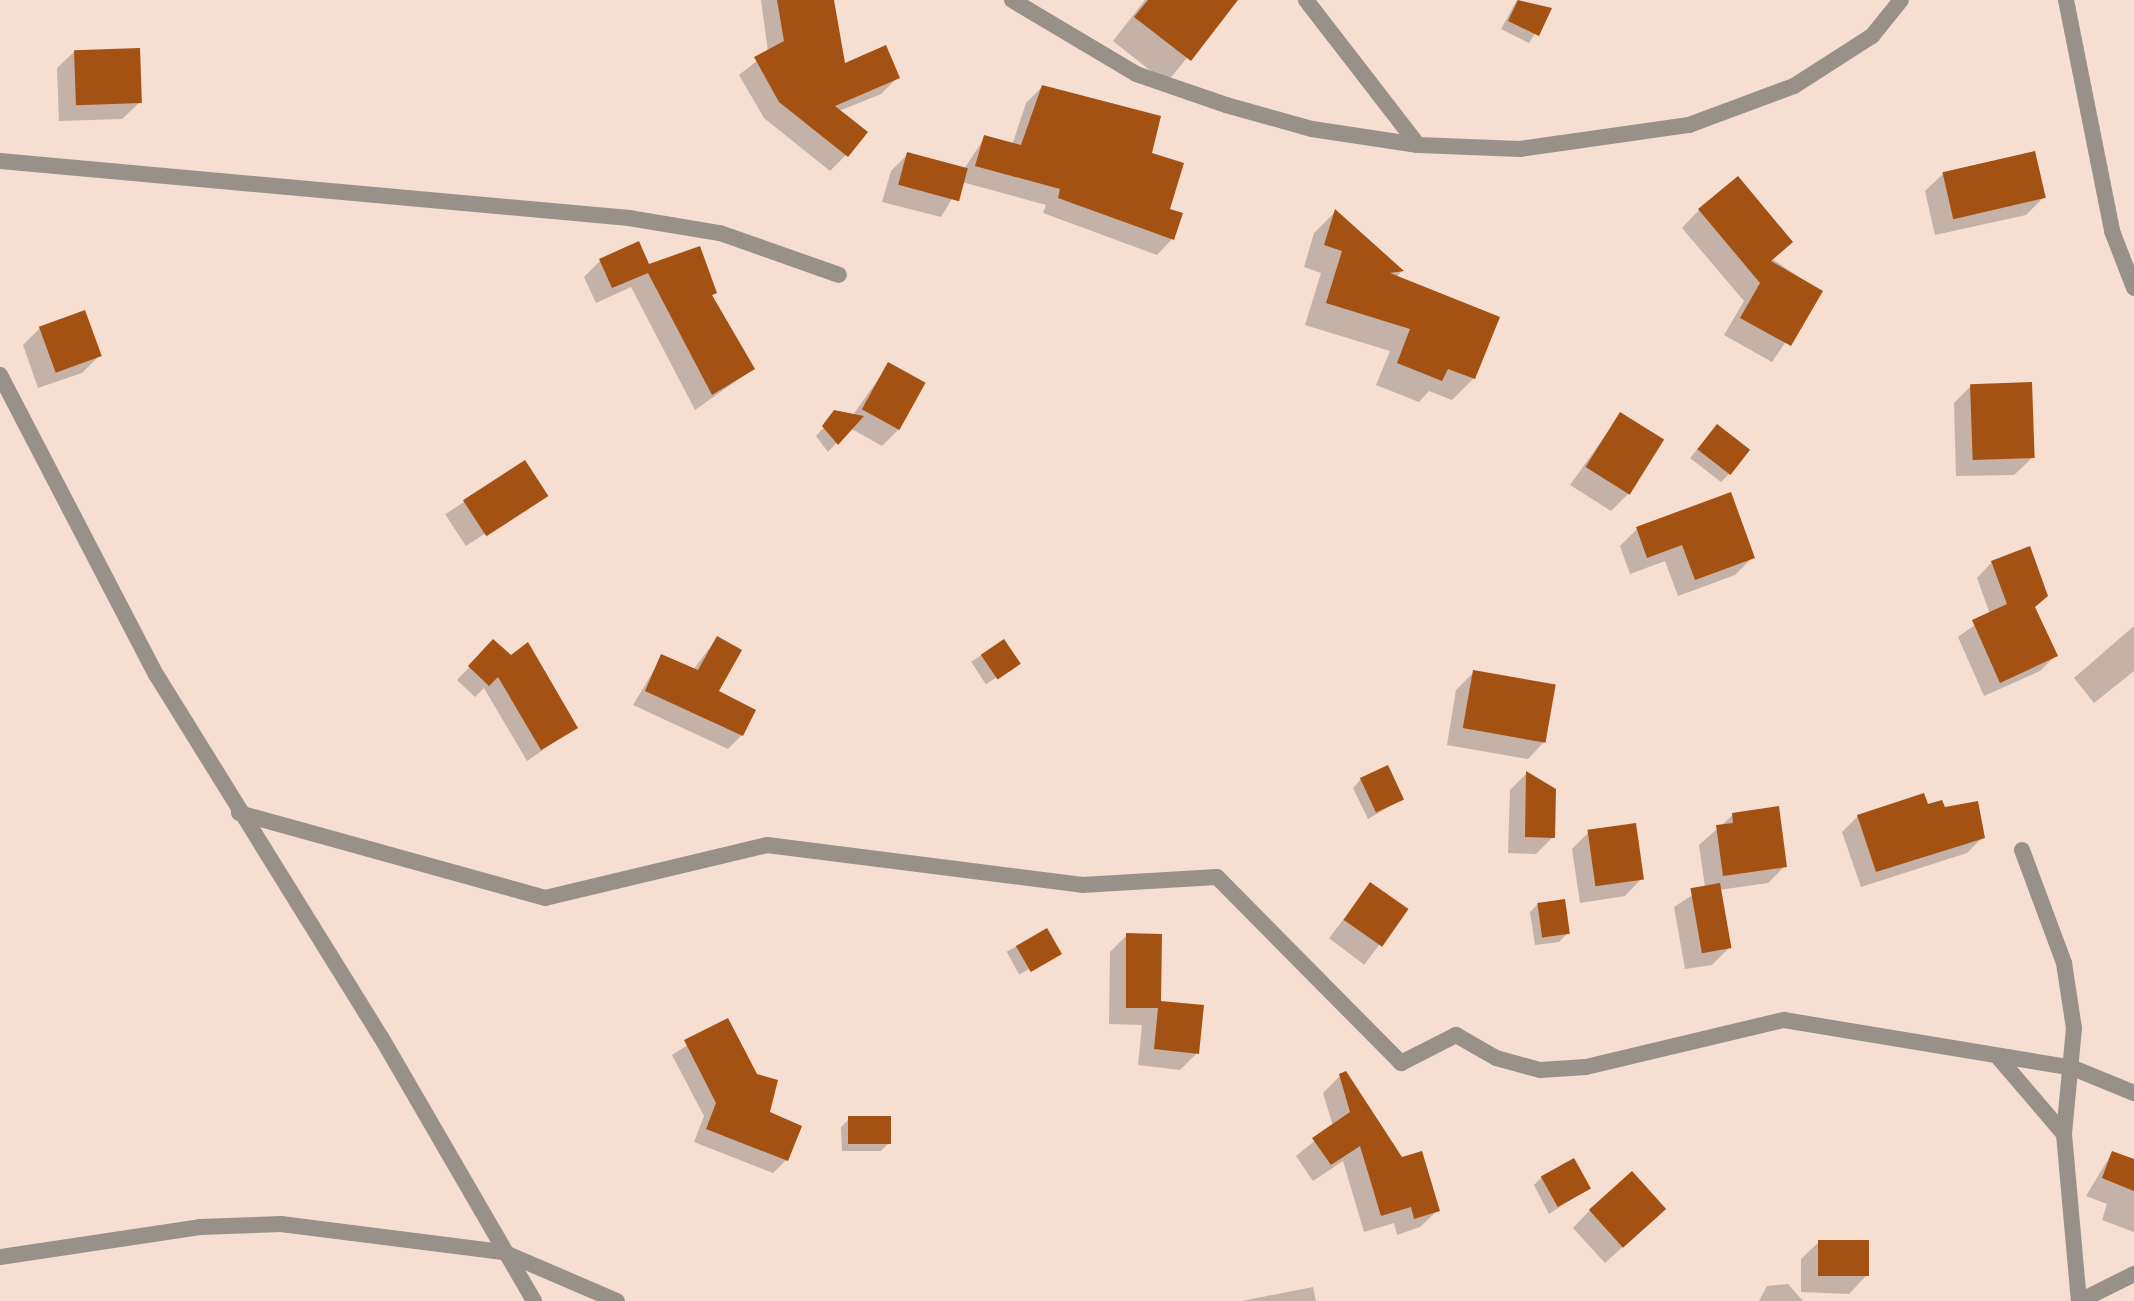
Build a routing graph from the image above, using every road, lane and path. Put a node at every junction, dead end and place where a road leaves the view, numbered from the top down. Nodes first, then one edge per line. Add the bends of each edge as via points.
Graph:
1 (1012, 0) edge
2 (1306, 0) edge
3 (1901, 0) edge
4 (2066, 0) edge
5 (1418, 145) junction
6 (0, 161) edge
7 (839, 275) dead end
8 (2134, 288) edge
9 (0, 375) edge
10 (239, 813) junction
11 (2022, 850) dead end
12 (1998, 1057) junction
13 (2073, 1068) junction
14 (2134, 1093) edge
15 (2064, 1134) junction
16 (503, 1252) junction
17 (0, 1257) edge
18 (2134, 1274) edge
19 (534, 1301) edge
20 (617, 1301) edge
21 (2079, 1301) edge

1 - 5 street via 1136,74 1312,129
2 - 5 street
3 - 5 street via 1872,36 1838,61 1689,125 1520,149
4 - 8 street via 2112,231
6 - 7 street via 629,218 720,233
9 - 10 street via 157,676
10 - 12 street via 545,898 767,845 1082,885 1217,877 1401,1063 1456,1035 1496,1058 1540,1070 1586,1067 1784,1020
10 - 16 street via 381,1037
11 - 13 street via 2064,963
12 - 13 street
12 - 15 street
13 - 14 street
13 - 15 street
15 - 21 street
16 - 17 street via 281,1224 200,1227
16 - 19 street
16 - 20 street
18 - 21 street

